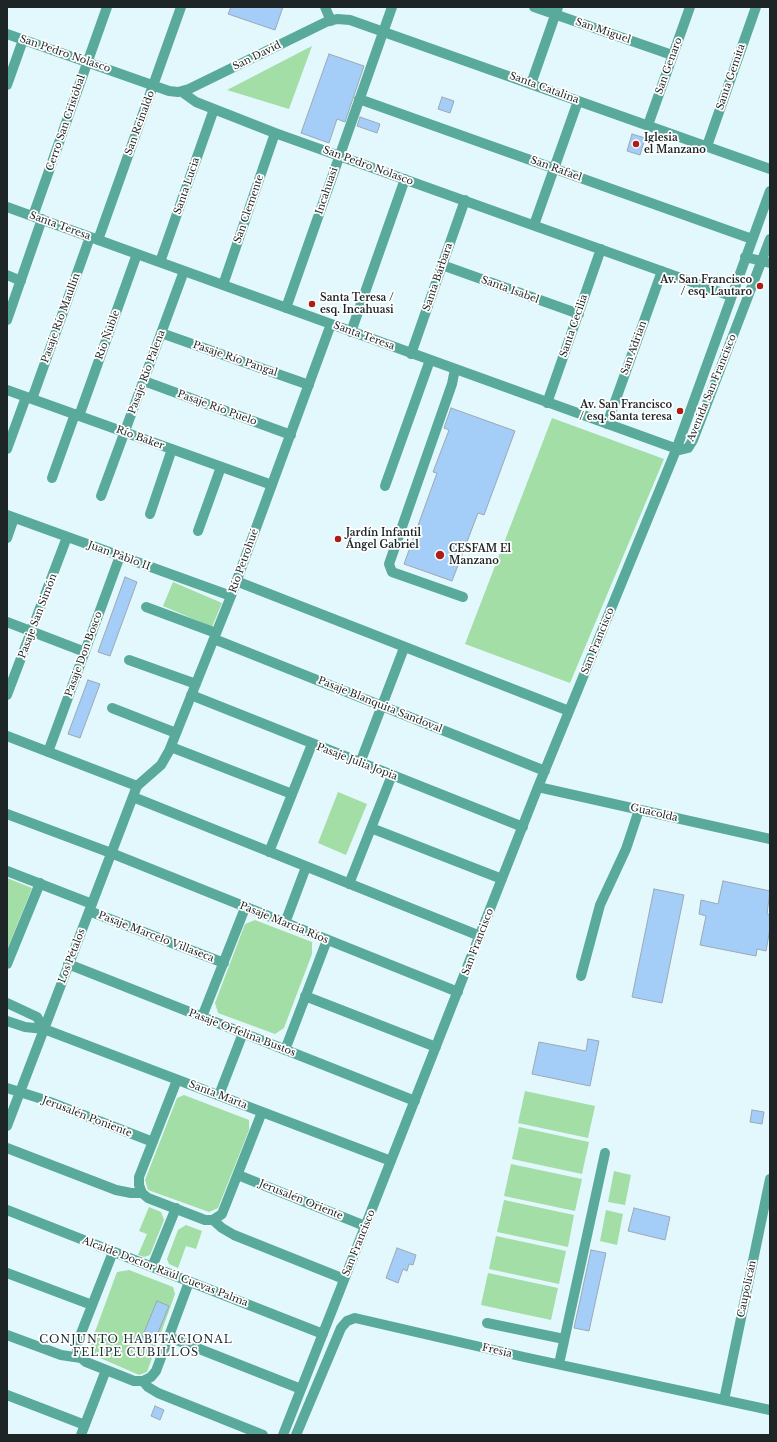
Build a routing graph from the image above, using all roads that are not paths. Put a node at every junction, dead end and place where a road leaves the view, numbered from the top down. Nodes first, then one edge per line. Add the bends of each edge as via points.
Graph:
1 (107, 7) edge
2 (181, 7) edge
3 (325, 7) edge
4 (392, 7) edge
5 (534, 7) edge
6 (690, 7) edge
7 (756, 7) edge
8 (556, 11) edge
9 (331, 21) junction
10 (383, 31) junction
11 (7, 34) edge
12 (23, 40) junction
13 (672, 56) junction
14 (88, 62) junction
15 (530, 84) junction
16 (7, 85) edge
17 (153, 85) junction
18 (182, 92) junction
19 (359, 99) junction
20 (578, 101) junction
21 (214, 110) junction
22 (648, 125) junction
23 (275, 133) junction
24 (707, 146) junction
25 (340, 156) junction
26 (554, 169) junction
27 (770, 169) edge
28 (405, 179) junction
29 (770, 191) edge
30 (465, 200) junction
31 (7, 207) edge
32 (38, 218) junction
33 (534, 225) junction
34 (94, 238) junction
35 (752, 239) junction
36 (770, 239) edge
37 (601, 249) junction
38 (137, 254) junction
39 (745, 257) junction
40 (160, 262) junction
41 (766, 262) edge
42 (442, 265) junction
43 (184, 271) junction
44 (662, 271) junction
45 (7, 276) edge
46 (21, 281) junction
47 (223, 285) junction
48 (731, 296) junction
49 (286, 308) junction
50 (578, 314) junction
51 (7, 320) edge
52 (331, 324) junction
53 (351, 332) junction
54 (161, 333) junction
55 (411, 354) junction
56 (430, 360) junction
57 (455, 369) junction
58 (144, 381) junction
59 (309, 385) junction
60 (7, 390) edge
61 (29, 398) junction
62 (547, 403) junction
63 (77, 415) junction
64 (607, 424) junction
65 (125, 432) junction
66 (291, 435) junction
67 (7, 449) edge
68 (172, 449) junction
69 (676, 450) junction
70 (221, 467) junction
71 (52, 478) dead end
72 (272, 485) junction
73 (385, 486) dead end
74 (101, 496) dead end
75 (150, 514) dead end
76 (11, 517) edge
77 (198, 531) dead end
78 (67, 537) junction
79 (7, 538) edge
80 (120, 556) junction
81 (236, 581) junction
82 (231, 596) junction
83 (463, 597) dead end
84 (146, 607) dead end
85 (7, 622) edge
86 (32, 632) junction
87 (215, 636) junction
88 (404, 648) junction
89 (85, 652) junction
90 (129, 660) dead end
91 (196, 684) junction
92 (7, 695) edge
93 (191, 696) junction
94 (382, 706) junction
95 (112, 708) dead end
96 (569, 711) junction
97 (176, 733) junction
98 (7, 736) edge
99 (312, 744) junction
100 (171, 747) junction
101 (48, 752) junction
102 (360, 763) junction
103 (545, 771) junction
104 (392, 775) junction
105 (137, 786) junction
106 (538, 787) junction
107 (292, 794) junction
108 (133, 797) junction
109 (639, 810) junction
110 (7, 814) edge
111 (523, 827) junction
112 (372, 828) junction
113 (770, 839) edge
114 (269, 852) junction
115 (111, 853) junction
116 (306, 867) junction
117 (7, 871) edge
118 (502, 879) junction
119 (40, 883) junction
120 (350, 884) junction
121 (91, 907) junction
122 (245, 908) junction
123 (285, 924) junction
124 (480, 936) junction
125 (327, 940) junction
126 (224, 963) junction
127 (7, 964) edge
128 (68, 964) junction
129 (581, 976) dead end
130 (458, 992) junction
131 (305, 996) junction
132 (7, 1003) edge
133 (202, 1017) junction
134 (7, 1020) edge
135 (44, 1029) junction
136 (243, 1033) junction
137 (436, 1047) junction
138 (284, 1050) junction
139 (177, 1080) junction
140 (7, 1088) edge
141 (20, 1092) junction
142 (220, 1095) junction
143 (415, 1101) junction
144 (262, 1112) junction
145 (7, 1126) edge
146 (153, 1142) junction
147 (7, 1148) edge
148 (605, 1153) dead end
149 (391, 1161) junction
150 (238, 1175) junction
151 (770, 1178) edge
152 (142, 1192) junction
153 (176, 1208) junction
154 (7, 1210) edge
155 (213, 1220) junction
156 (365, 1226) junction
157 (113, 1252) junction
158 (152, 1267) junction
159 (7, 1273) edge
160 (344, 1279) junction
161 (190, 1282) junction
162 (92, 1305) junction
163 (487, 1323) dead end
164 (323, 1334) junction
165 (7, 1335) edge
166 (169, 1336) junction
167 (564, 1339) junction
168 (81, 1358) junction
169 (559, 1364) junction
170 (106, 1370) junction
171 (143, 1382) junction
172 (301, 1389) junction
173 (7, 1395) edge
174 (724, 1400) junction
175 (770, 1410) edge
176 (85, 1425) junction
177 (81, 1435) edge
178 (263, 1435) edge
179 (283, 1435) edge
180 (296, 1435) edge

1 - 14 street, Cerro San Cristóbal
2 - 17 street, San Reinaldo
3 - 9 street
4 - 10 street, Incahuasi
5 - 8 street, San Miguel
6 - 13 street, San Genaro
7 - 24 street, Santa Gemita
8 - 13 street, San Miguel
8 - 15 street
9 - 10 street, Santa Catalina via 350,20
9 - 18 street, San David
10 - 15 street, Santa Catalina
10 - 19 street, Incahuasi
11 - 12 street, San Pedro Nolasco
12 - 14 street, San Pedro Nolasco
12 - 16 street
13 - 22 street, San Genaro
14 - 17 street, San Pedro Nolasco
14 - 32 street, Cerro San Cristóbal
15 - 20 street, Santa Catalina
17 - 18 street, San Pedro Nolasco via 173,92
17 - 34 street, San Reinaldo
18 - 21 street, San Pedro Nolasco via 191,100
19 - 25 street, Incahuasi
19 - 26 street, San Rafael
20 - 22 street, Santa Catalina
20 - 26 street
21 - 23 street, San Pedro Nolasco
21 - 40 street, Santa Lucia
22 - 24 street, Santa Catalina
23 - 25 street, San Pedro Nolasco
23 - 47 street, San Clemente
24 - 27 street, Santa Catalina
25 - 28 street, San Pedro Nolasco
25 - 49 street, Incahuasi
26 - 33 street
26 - 35 street, San Rafael
28 - 30 street, San Pedro Nolasco
28 - 53 street
29 - 35 street, Avenida San Francisco
30 - 33 street, San Pedro Nolasco
30 - 42 street, Santa Bárbara
31 - 32 street, Santa Teresa
32 - 34 street, Santa Teresa
32 - 46 street, Cerro San Cristóbal
33 - 37 street, San Pedro Nolasco
34 - 38 street, Santa Teresa
34 - 61 street, Pasaje Río Maullín
35 - 39 street, Avenida San Francisco
36 - 41 street, Avenida San Francisco
37 - 44 street, San Pedro Nolasco
37 - 50 street, Santa Cecilia
38 - 40 street, Santa Teresa
38 - 63 street, Río Ñuble
39 - 41 street
39 - 48 street, Avenida San Francisco
40 - 43 street, Santa Teresa
41 - 69 street, Avenida San Francisco via 693,440 685,450
42 - 50 street, Santa Isabel
42 - 55 street, Santa Bárbara
43 - 47 street, Santa Teresa
43 - 54 street, Pasaje Río Palena
44 - 48 street, San Pedro Nolasco
44 - 64 street, San Adrian
45 - 46 street
46 - 51 street, Cerro San Cristóbal
47 - 49 street, Santa Teresa
48 - 69 street, Avenida San Francisco
49 - 52 street, Santa Teresa
50 - 62 street, Santa Cecilia
52 - 53 street, Santa Teresa
52 - 59 street, Río Petrohué
53 - 55 street, Santa Teresa
54 - 58 street, Pasaje Río Palena
54 - 59 street, Pasaje Río Pangal
55 - 56 street, Santa Teresa
56 - 57 street, Santa Teresa
56 - 73 street
57 - 62 street, Santa Teresa
57 - 83 street via 389,564 392,572
58 - 65 street, Pasaje Río Palena
58 - 66 street, Pasaje Río Puelo
59 - 66 street, Río Petrohué
60 - 61 street, Río Baker
61 - 63 street, Río Baker
61 - 67 street, Pasaje Río Maullín
62 - 64 street, Santa Teresa
63 - 65 street, Río Baker
63 - 71 street, Río Ñuble
64 - 69 street, Santa Teresa
65 - 68 street, Río Baker
65 - 74 street, Pasaje Río Palena
66 - 72 street, Río Petrohué
68 - 70 street, Río Baker
68 - 75 street
69 - 96 street, San Francisco
70 - 72 street, Río Baker
70 - 77 street
72 - 81 street, Río Petrohué
76 - 78 street, Juan Pablo II
76 - 79 street
78 - 80 street, Juan Pablo II
78 - 86 street, Pasaje San Simón
80 - 82 street, Juan Pablo II
80 - 89 street, Pasaje Don Bosco
81 - 82 street, Río Petrohué
81 - 88 street
82 - 87 street, Río Petrohué
84 - 87 street, Pasaje Blanquita Sandoval
85 - 86 street
86 - 89 street
86 - 92 street, Pasaje San Simón
87 - 91 street, Río Petrohué
87 - 94 street, Pasaje Blanquita Sandoval
88 - 94 street
88 - 96 street
89 - 101 street, Pasaje Don Bosco
90 - 91 street
91 - 93 street, Río Petrohué
93 - 97 street, Río Petrohué
93 - 99 street, Pasaje Julia Jopia
94 - 102 street
94 - 103 street, Pasaje Blanquita Sandoval
95 - 97 street
96 - 103 street, San Francisco
97 - 100 street, Río Petrohué
98 - 101 street
99 - 102 street, Pasaje Julia Jopia
99 - 107 street
100 - 105 street, Río Petrohué via 161,765
100 - 107 street
101 - 105 street
102 - 104 street, Pasaje Julia Jopia
103 - 106 street, San Francisco
104 - 111 street, Pasaje Julia Jopia
104 - 112 street
105 - 108 street, Los Pétalos
106 - 109 street, Guacolda
106 - 111 street, San Francisco
107 - 114 street
108 - 114 street
108 - 115 street, Los Pétalos
109 - 113 street, Guacolda
109 - 129 street via 626,849 600,905
110 - 115 street, Pasaje Marcia Ríos
111 - 118 street, San Francisco
112 - 118 street
112 - 120 street
114 - 116 street
115 - 121 street, Los Pétalos
115 - 122 street, Pasaje Marcia Ríos
116 - 120 street
116 - 123 street
117 - 119 street, Pasaje Marcelo Villaseca
118 - 124 street, San Francisco
119 - 121 street, Pasaje Marcelo Villaseca
119 - 127 street
120 - 124 street
121 - 126 street, Pasaje Marcelo Villaseca
121 - 128 street, Los Pétalos
122 - 123 street, Pasaje Marcia Ríos
122 - 126 street
123 - 125 street, Pasaje Marcia Ríos
124 - 130 street, San Francisco
125 - 130 street, Pasaje Marcia Ríos
125 - 131 street
126 - 133 street
128 - 133 street, Pasaje Orfelina Bustos
128 - 135 street, Los Pétalos
130 - 137 street, San Francisco
131 - 137 street
131 - 138 street
132 - 135 street, Santa Marta via 37,1017
133 - 136 street, Pasaje Orfelina Bustos
134 - 135 street, Santa Marta via 25,1027
135 - 139 street, Santa Marta
135 - 141 street, Los Pétalos
136 - 138 street, Pasaje Orfelina Bustos
136 - 142 street
137 - 143 street, San Francisco
138 - 143 street, Pasaje Orfelina Bustos
139 - 142 street, Santa Marta
139 - 146 street
140 - 141 street, Jerusalén Poniente
141 - 145 street, Los Pétalos
141 - 146 street, Jerusalén Poniente
142 - 144 street, Santa Marta
143 - 149 street, San Francisco
144 - 149 street, Santa Marta
144 - 150 street
146 - 152 street via 139,1177
147 - 152 street via 116,1190
148 - 167 street
149 - 156 street, San Francisco
150 - 155 street via 222,1214
150 - 156 street, Jerusalén Oriente
151 - 174 street, Caupolicán
152 - 153 street via 148,1198
153 - 155 street via 205,1220
153 - 158 street
154 - 157 street, Alcalde Doctor Raúl Cuevas Palma
155 - 160 street via 234,1235
156 - 160 street, San Francisco
157 - 158 street, Alcalde Doctor Raúl Cuevas Palma
157 - 162 street
158 - 161 street, Alcalde Doctor Raúl Cuevas Palma
159 - 162 street
160 - 164 street, San Francisco
161 - 164 street, Alcalde Doctor Raúl Cuevas Palma
161 - 166 street
162 - 168 street via 78,1341 77,1350
163 - 167 street
164 - 172 street, San Francisco
165 - 168 street via 61,1355
166 - 171 street via 156,1371 151,1378
166 - 172 street
167 - 169 street
168 - 170 street
169 - 174 street, Fresia
169 - 180 street, Fresia via 355,1318 347,1321 341,1328
170 - 171 street
170 - 176 street
171 - 178 street via 158,1394
172 - 179 street, San Francisco
173 - 176 street
174 - 175 street, Fresia
176 - 177 street

